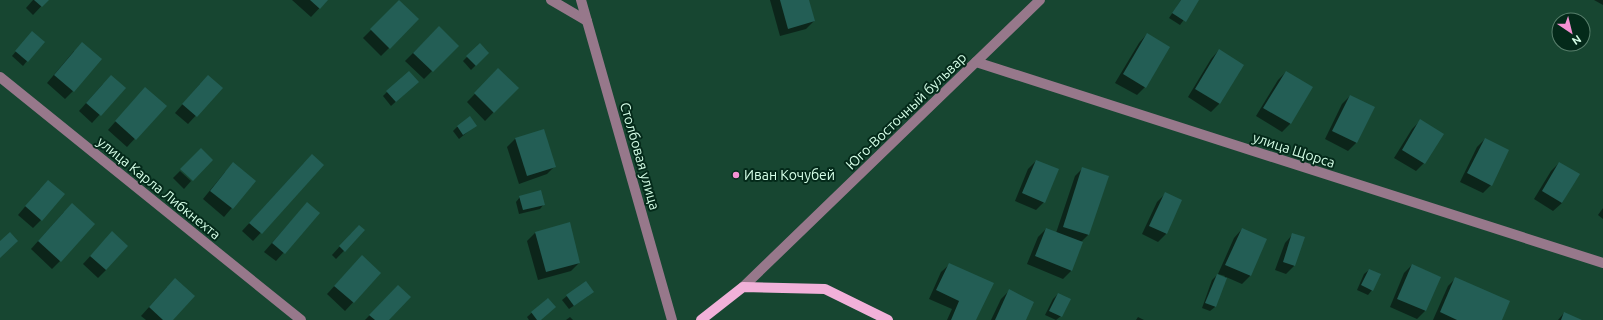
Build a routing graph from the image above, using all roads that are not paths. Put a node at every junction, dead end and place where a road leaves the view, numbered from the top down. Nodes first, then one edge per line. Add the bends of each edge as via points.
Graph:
1 (551, 0) edge
2 (581, 0) edge
3 (1040, 0) edge
4 (587, 21) junction
5 (976, 62) junction
6 (0, 77) edge
7 (1603, 263) edge
8 (744, 287) junction
9 (301, 320) edge
10 (672, 320) edge
11 (701, 320) edge
12 (888, 320) edge

1 - 4 street
2 - 4 street, Столбовая улица
3 - 5 street, Юго-Восточный бульвар
4 - 10 street, Столбовая улица
5 - 7 street, улица Щорса
5 - 8 street, Юго-Восточный бульвар
6 - 9 street, улица Карла Либкнехта
8 - 11 main road, Юго-Восточный бульвар
8 - 12 main road via 825,289

